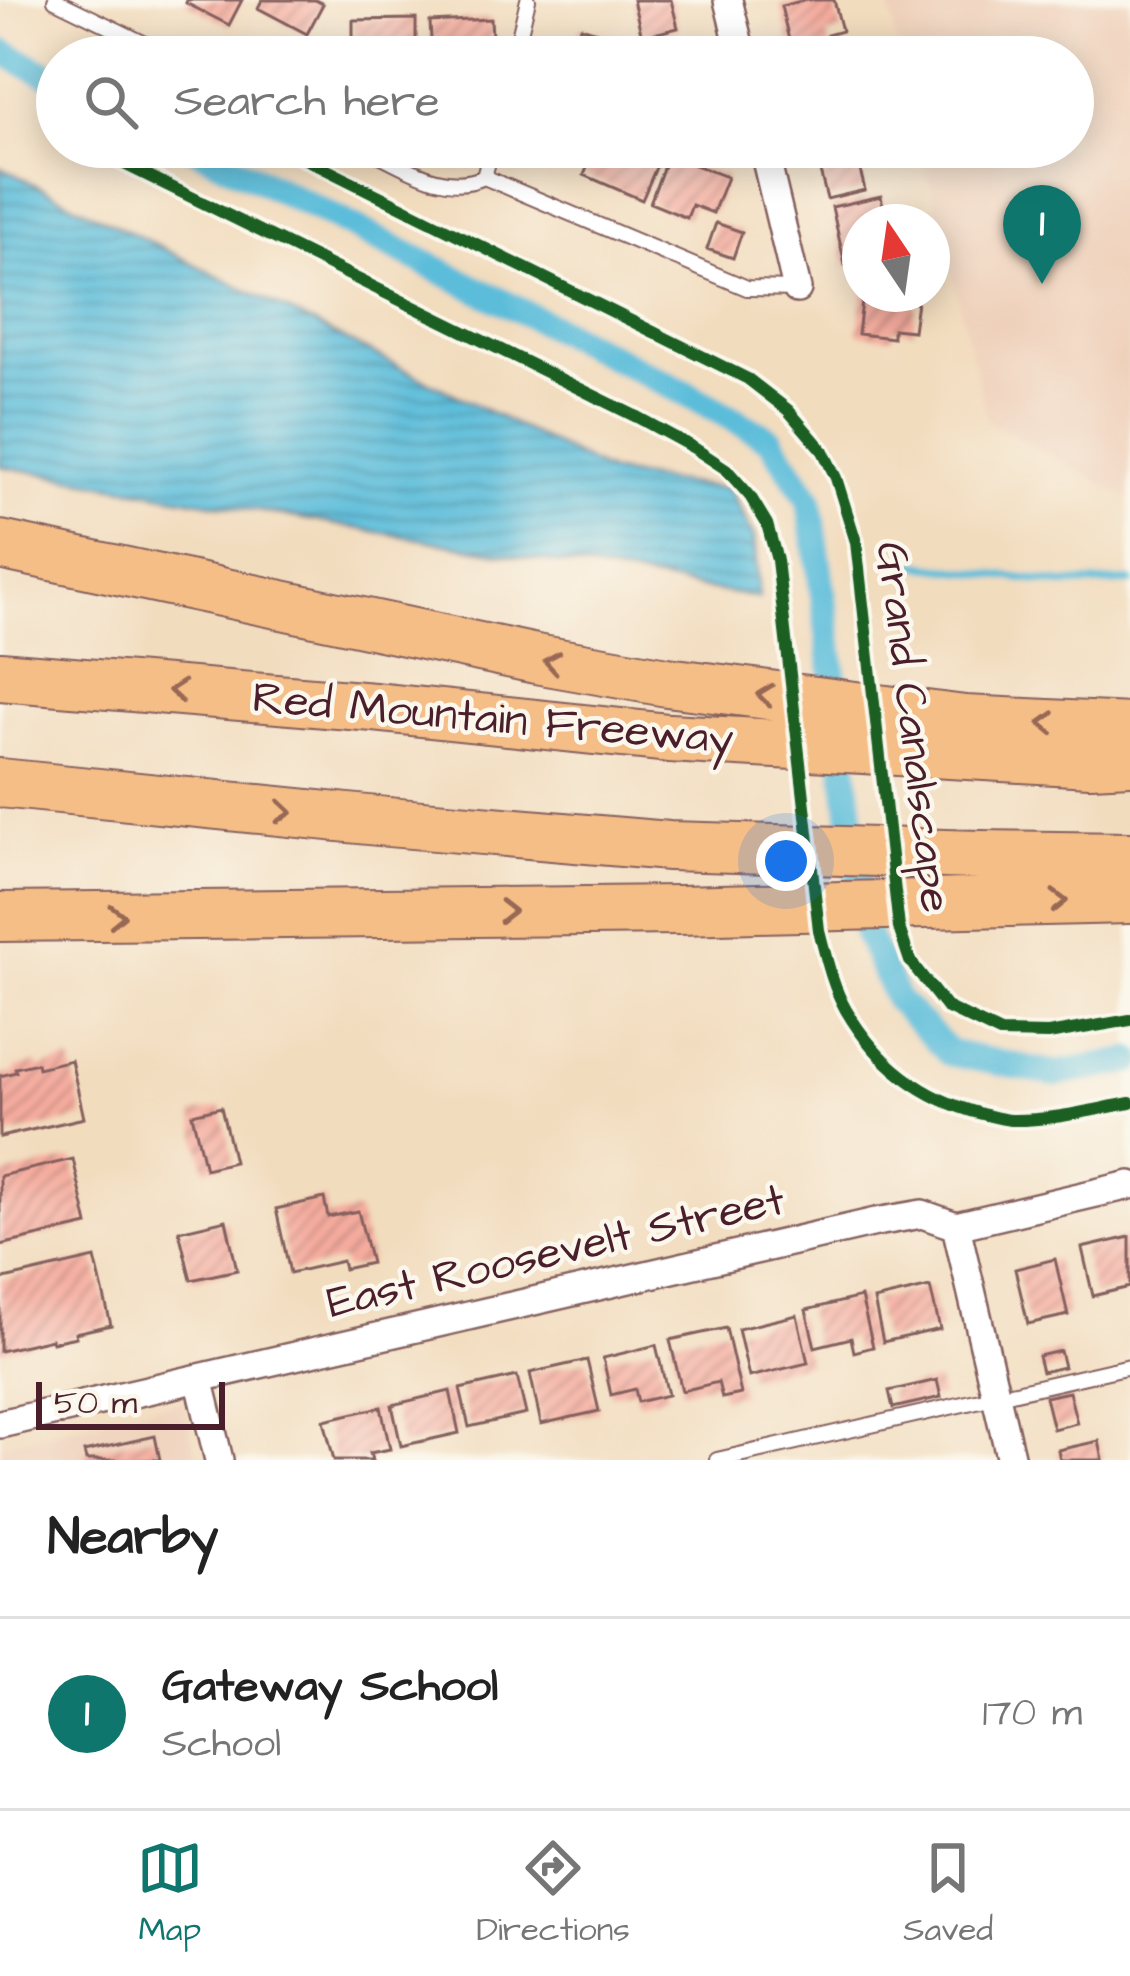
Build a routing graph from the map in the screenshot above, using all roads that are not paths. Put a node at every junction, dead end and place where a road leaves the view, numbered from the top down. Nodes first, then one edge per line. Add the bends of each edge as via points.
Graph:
1 (55, 0) edge
2 (528, 0) edge
3 (728, 0) edge
4 (129, 36) edge
5 (519, 36) edge
6 (737, 36) edge
7 (410, 168) edge
8 (486, 168) edge
9 (768, 168) edge
10 (484, 177) junction
11 (797, 289) joint
12 (0, 545) edge
13 (0, 676) edge
14 (1130, 728) edge
15 (966, 737) junction
16 (1130, 760) edge
17 (0, 783) edge
18 (1130, 857) edge
19 (985, 879) junction
20 (1130, 899) edge
21 (0, 917) edge
22 (1130, 1185) edge
23 (956, 1226) junction
24 (1130, 1366) edge
25 (199, 1378) junction
26 (996, 1396) junction
27 (0, 1424) edge
28 (219, 1460) edge
29 (717, 1460) edge
30 (1011, 1460) edge

1 - 4 lane
2 - 5 lane
3 - 6 street
7 - 10 lane via 445,184
8 - 10 lane
9 - 11 street
10 - 11 lane via 747,289
15 -> 12 highway via 536,659
15 -> 13 highway, Red Mountain Freeway via 669,738
14 -> 15 highway
15 - 16 highway, Red Mountain Freeway via 1090,762
17 -> 19 highway
18 - 19 highway
19 -> 20 highway
21 -> 19 highway via 680,910
22 - 23 street, East Roosevelt Street
23 - 25 street, East Roosevelt Street via 922,1214 876,1222
23 - 26 street
24 - 26 lane
25 - 27 street, East Roosevelt Street
25 - 28 street
26 - 29 lane
26 - 30 street

